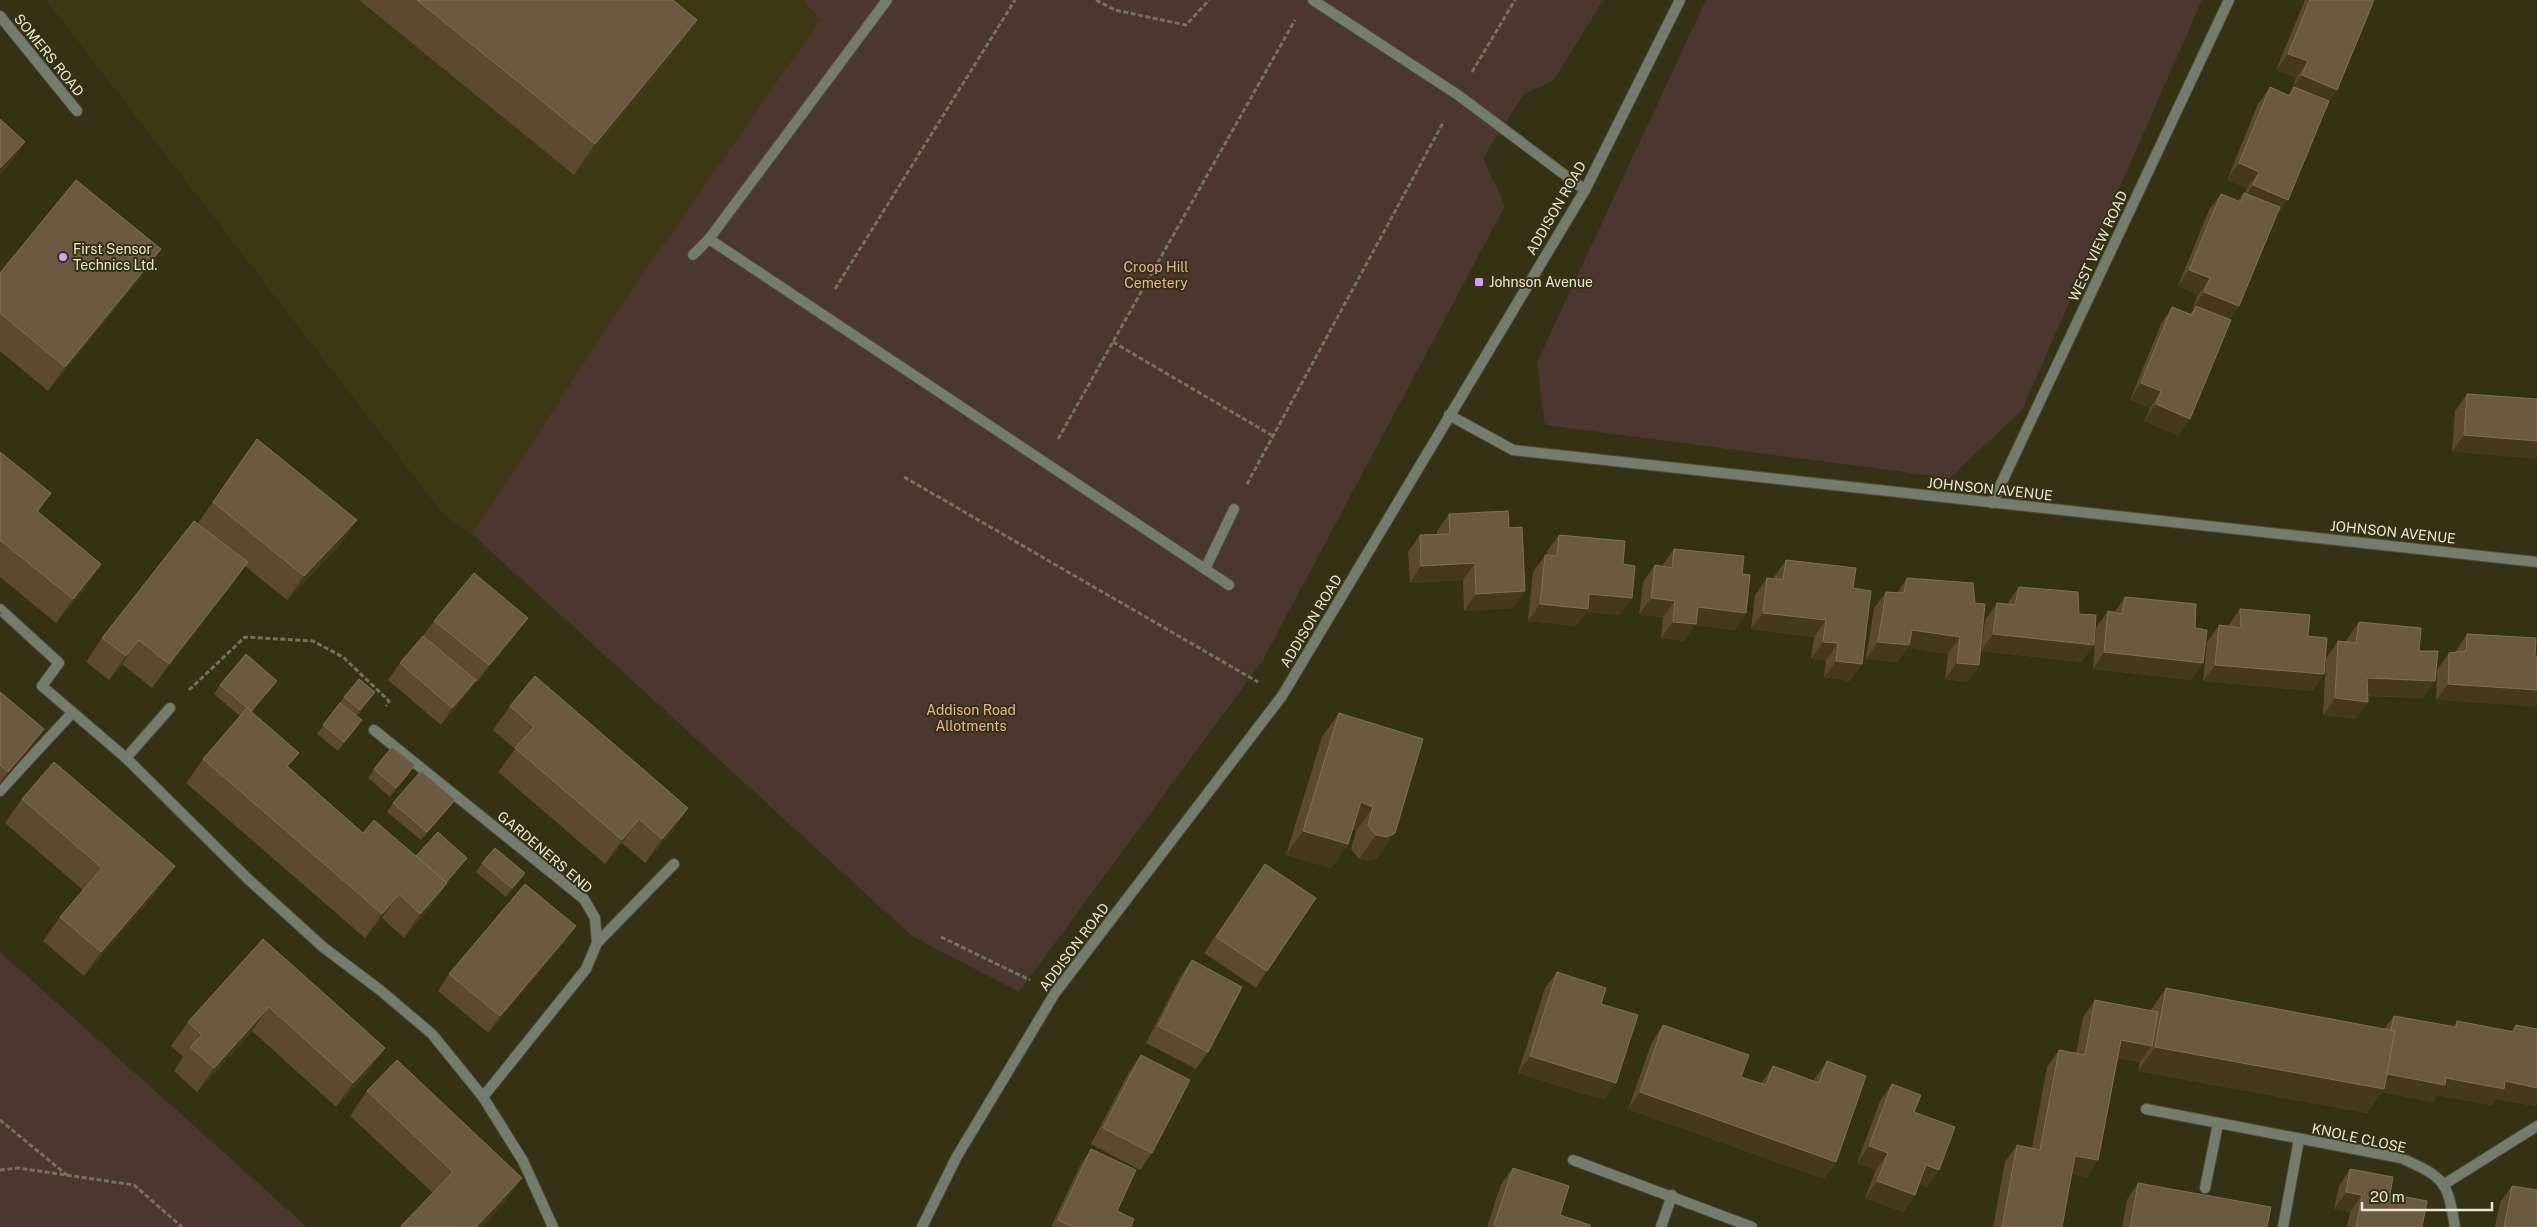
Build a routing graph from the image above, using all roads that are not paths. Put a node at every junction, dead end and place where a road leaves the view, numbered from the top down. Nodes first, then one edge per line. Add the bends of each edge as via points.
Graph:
1 (887, 0) edge
2 (1313, 0) edge
3 (1680, 0) edge
4 (2229, 0) edge
5 (0, 16) edge
6 (77, 111) dead end
7 (1585, 190) junction
8 (709, 239) junction
9 (694, 255) dead end
10 (1449, 415) junction
11 (1992, 503) junction
12 (1234, 509) road end
13 (2537, 562) edge
14 (1205, 569) junction
15 (1229, 585) dead end
16 (0, 609) edge
17 (170, 708) road end
18 (72, 713) junction
19 (374, 730) road end
20 (126, 758) junction
21 (0, 791) edge
22 (674, 864) dead end
23 (597, 943) junction
24 (483, 1097) junction
25 (2146, 1108) dead end
26 (2218, 1124) junction
27 (2537, 1126) edge
28 (2299, 1139) junction
29 (1573, 1160) dead end
30 (2443, 1185) junction
31 (2205, 1188) dead end
32 (1672, 1196) junction
33 (553, 1227) edge
34 (922, 1227) edge
35 (1661, 1227) edge
36 (1752, 1227) edge
37 (2283, 1227) edge
38 (2455, 1227) edge

1 - 8 street
2 - 7 street via 1458,95
3 - 7 street, ADDISON ROAD
4 - 11 street, WEST VIEW ROAD
5 - 6 street, SOMERS ROAD
7 - 10 street, ADDISON ROAD
8 - 9 street
8 - 14 street
10 - 11 street, JOHNSON AVENUE via 1513,450
10 - 34 street, ADDISON ROAD via 1282,696 1055,993 956,1158
11 - 13 street, JOHNSON AVENUE
12 - 14 street
14 - 15 street
16 - 18 street via 59,663 42,686
17 - 20 street
18 - 20 street
18 - 21 street
19 - 23 street, GARDENERS END via 584,898 596,918
20 - 24 street via 248,880 323,947 432,1034
22 - 23 street
23 - 24 street, GARDENERS END via 586,969
24 - 33 street via 523,1161
25 - 26 street, KNOLE CLOSE
26 - 28 street, KNOLE CLOSE
26 - 31 street
27 - 30 street
28 - 30 street, KNOLE CLOSE via 2401,1158 2434,1174
28 - 37 street
29 - 32 street
30 - 38 street, KNOLE CLOSE via 2449,1193
32 - 35 street
32 - 36 street

